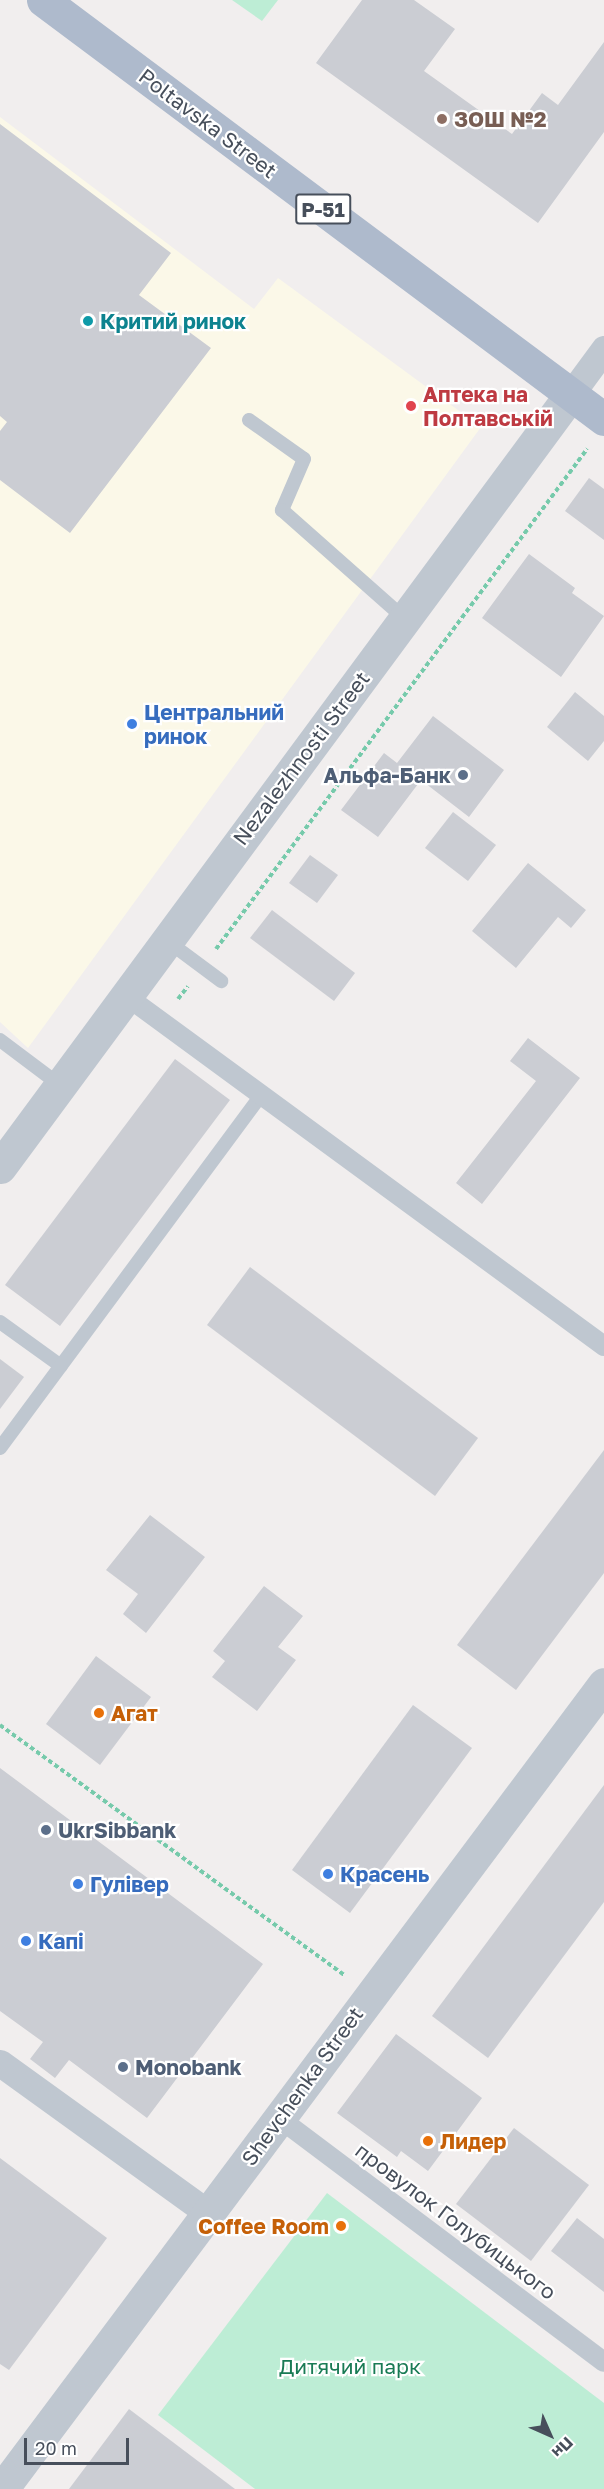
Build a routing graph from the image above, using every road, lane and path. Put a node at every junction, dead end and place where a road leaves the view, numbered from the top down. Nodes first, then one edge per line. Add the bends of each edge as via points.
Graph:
1 (43, 0) edge
2 (604, 349) edge
3 (571, 394) junction
4 (249, 420) dead end
5 (597, 432) edge
6 (405, 619) junction
7 (166, 940) junction
8 (202, 967) junction
9 (221, 981) dead end
10 (125, 995) junction
11 (161, 1022) junction
12 (0, 1040) edge
13 (60, 1085) junction
14 (261, 1095) junction
15 (0, 1167) edge
16 (0, 1322) edge
17 (604, 1346) edge
18 (61, 1366) junction
19 (0, 1448) edge
20 (604, 1684) edge
21 (0, 1725) edge
22 (370, 1994) junction
23 (0, 2063) edge
24 (279, 2118) junction
25 (208, 2213) junction
26 (604, 2362) edge
27 (2, 2489) edge

1 - 3 main road, Poltavska Street / Р-51
2 - 3 street, Nezalezhnosti Street
3 - 5 main road, Poltavska Street / Р-51
3 - 6 street, Nezalezhnosti Street
4 - 6 lane via 304,459 282,510
5 - 8 path
6 - 7 street, Nezalezhnosti Street
7 - 8 lane
7 - 10 street, Nezalezhnosti Street
8 - 9 lane
8 - 11 path
10 - 11 street
10 - 13 street, Nezalezhnosti Street
11 - 14 street
12 - 13 lane
13 - 15 street, Nezalezhnosti Street
14 - 17 street
14 - 18 lane
16 - 18 lane
18 - 19 lane
20 - 22 street, Shevchenka Street
21 - 22 path
22 - 24 street, Shevchenka Street
23 - 25 street
24 - 25 street, Shevchenka Street
24 - 26 street, провулок Голубицького
25 - 27 street, Shevchenka Street

